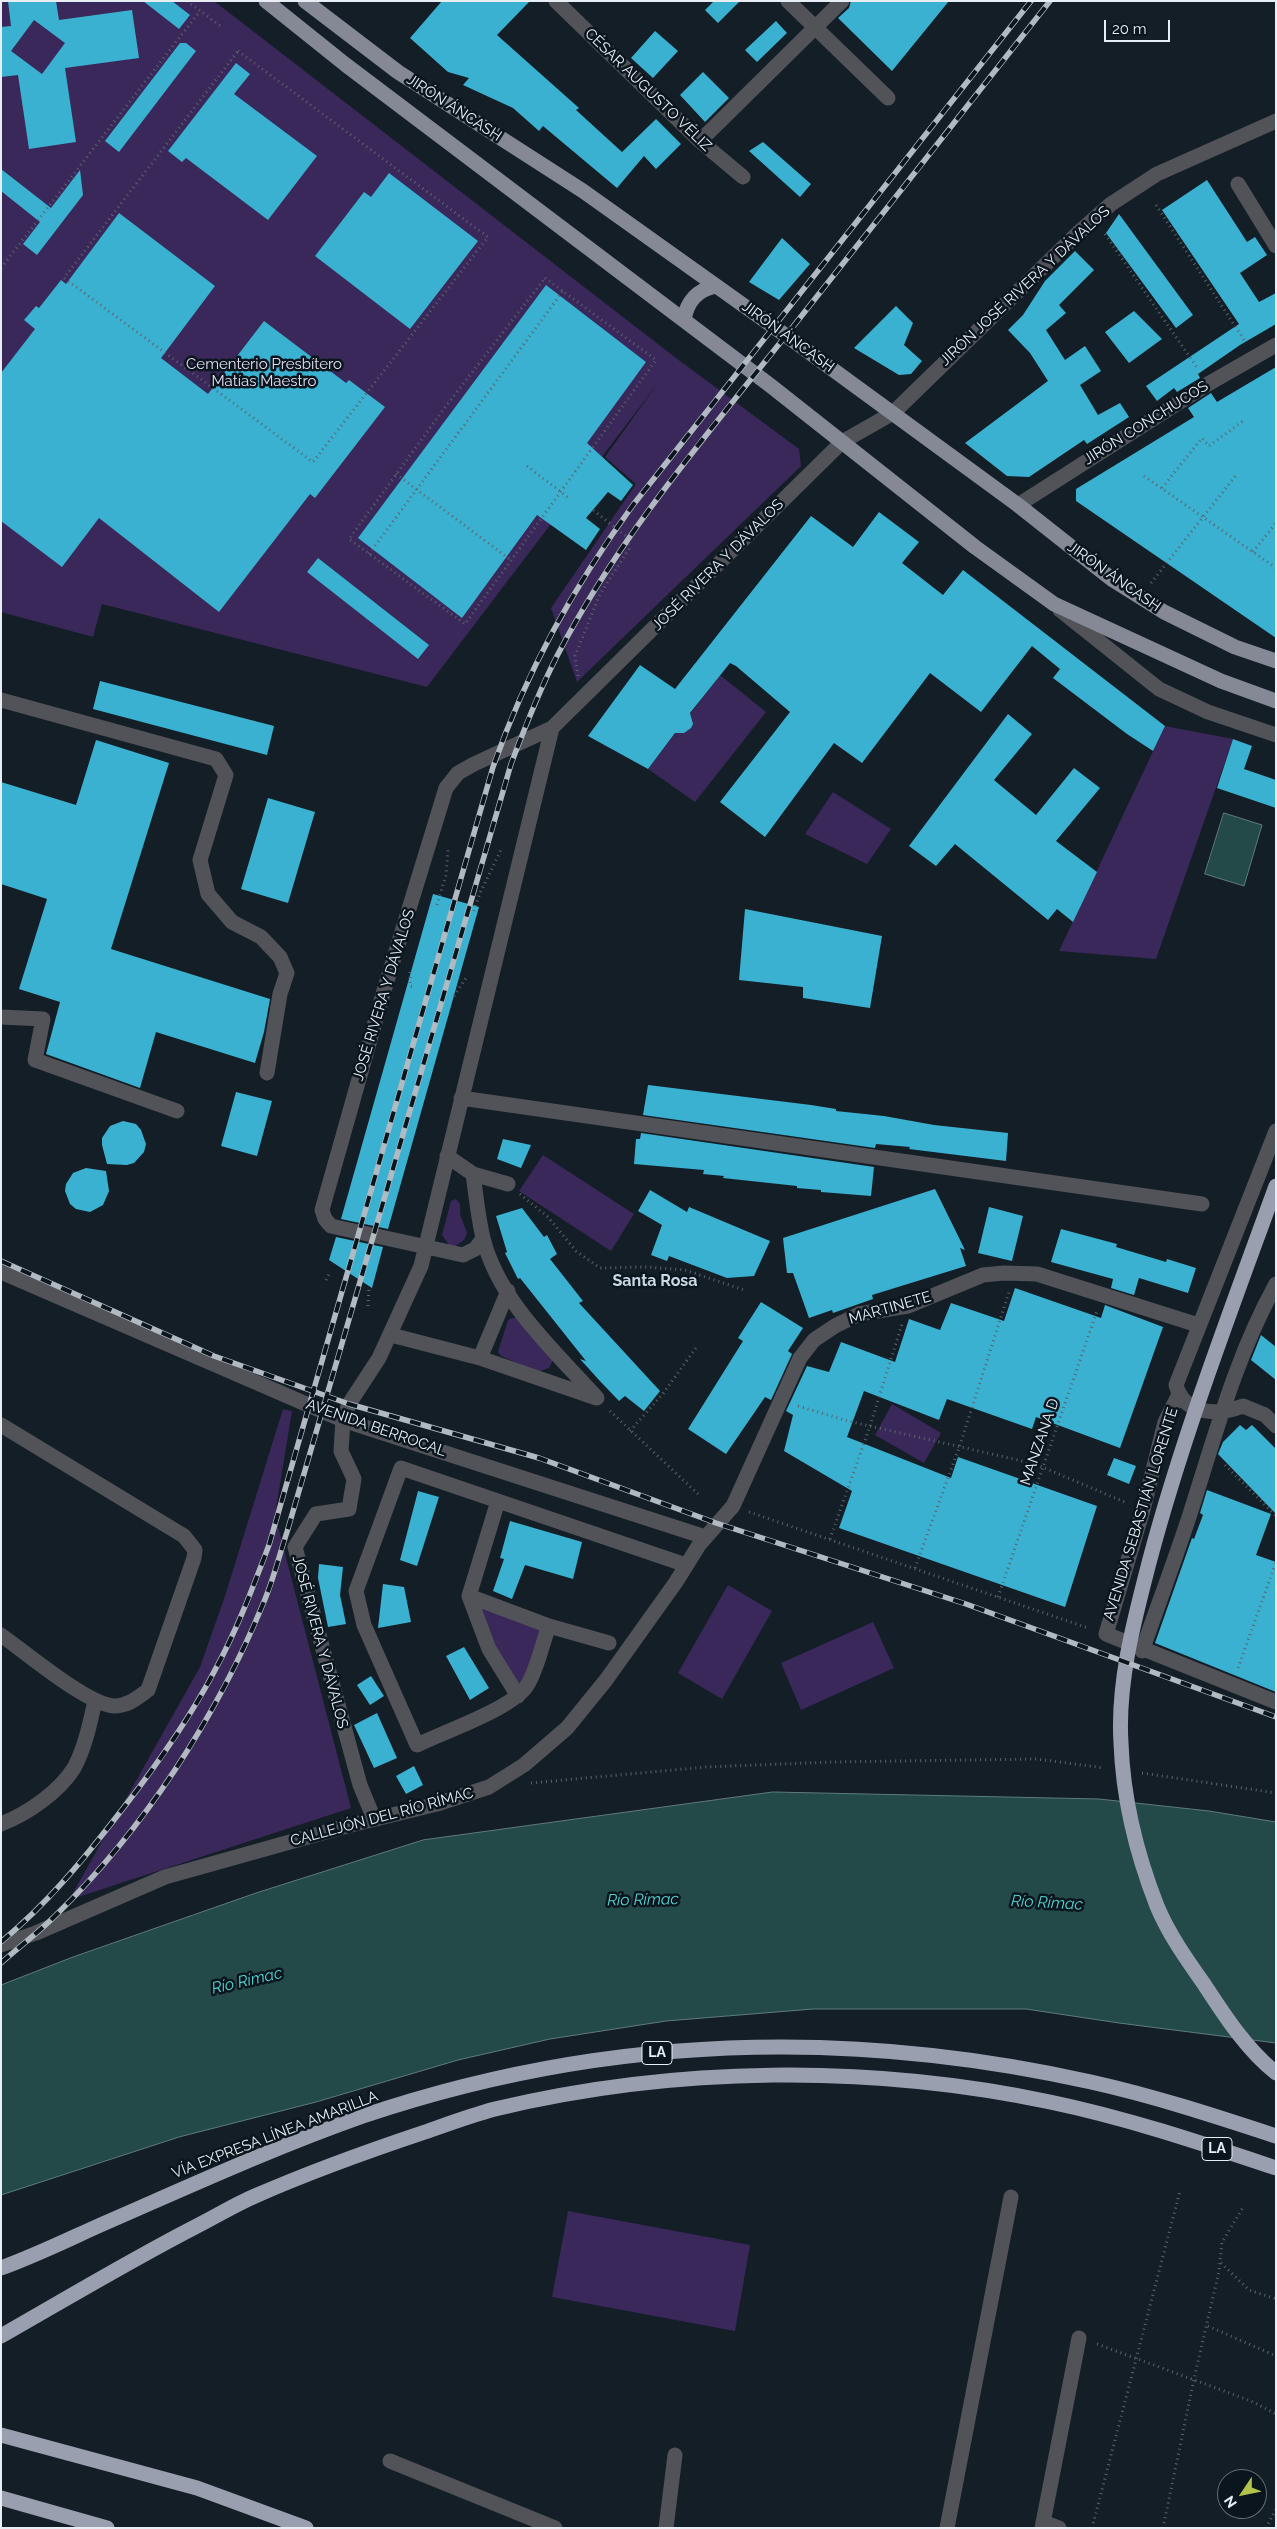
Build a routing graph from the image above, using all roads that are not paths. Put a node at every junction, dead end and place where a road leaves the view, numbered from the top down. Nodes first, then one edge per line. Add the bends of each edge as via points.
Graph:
1 (266, 1) edge
2 (305, 1) edge
3 (556, 1) edge
4 (788, 1) edge
5 (842, 1) edge
6 (816, 27) junction
7 (888, 98) dead end
8 (1276, 120) edge
9 (700, 141) junction
10 (743, 177) dead end
11 (1238, 184) dead end
12 (1276, 246) edge
13 (716, 286) junction
14 (684, 320) junction
15 (1276, 345) edge
16 (893, 413) junction
17 (842, 442) junction
18 (1018, 505) junction
19 (1054, 604) junction
20 (1276, 661) edge
21 (1, 700) edge
22 (1276, 700) edge
23 (552, 728) junction
24 (1276, 736) edge
25 (1, 1018) edge
26 (267, 1072) dead end
27 (461, 1098) junction
28 (177, 1111) dead end
29 (1276, 1132) edge
30 (447, 1156) junction
31 (473, 1174) junction
32 (508, 1184) road end
33 (1276, 1186) edge
34 (1202, 1204) dead end
35 (483, 1239) junction
36 (425, 1248) junction
37 (1, 1272) edge
38 (1276, 1284) edge
39 (508, 1291) junction
40 (1272, 1302) edge
41 (1198, 1325) junction
42 (390, 1335) junction
43 (480, 1358) junction
44 (1179, 1394) junction
45 (1222, 1411) junction
46 (343, 1420) junction
47 (1, 1424) edge
48 (1276, 1426) edge
49 (498, 1501) junction
50 (716, 1523) joint
51 (705, 1537) junction
52 (686, 1565) junction
53 (469, 1596) junction
54 (548, 1626) junction
55 (1, 1635) edge
56 (609, 1643) dead end
57 (1142, 1651) junction
58 (518, 1696) junction
59 (95, 1701) junction
60 (1276, 1702) edge
61 (374, 1819) junction
62 (1, 1824) edge
63 (1, 1945) edge
64 (1276, 2073) edge
65 (1276, 2136) edge
66 (1276, 2168) edge
67 (1011, 2197) dead end
68 (1, 2268) edge
69 (1, 2336) edge
70 (1079, 2338) road end
71 (1, 2435) edge
72 (675, 2455) dead end
73 (390, 2460) dead end
74 (1, 2498) edge
75 (1043, 2525) edge
76 (107, 2528) edge
77 (306, 2528) edge
78 (555, 2528) edge
79 (666, 2528) edge
80 (947, 2528) edge
81 (1058, 2528) edge

1 - 14 main road, JIRÓN ÁNCASH
2 - 13 main road, JIRÓN ÁNCASH via 398,72 584,191
3 - 9 street, CÉSAR AUGUSTO VÉLIZ
4 - 6 street
5 - 6 street
6 - 7 street
6 - 9 street
8 - 16 street, JIRÓN JOSÉ RIVERA Y DÁVALOS via 1157,174 1111,204
9 - 10 street, CÉSAR AUGUSTO VÉLIZ
11 - 12 street
13 - 14 main road via 692,298
13 - 16 main road, JIRÓN ÁNCASH
14 - 17 main road, JIRÓN ÁNCASH
15 - 18 street, JIRÓN CONCHUCOS via 1208,384
16 - 17 street, JOSÉ RIVERA Y DÁVALOS
16 - 18 main road, JIRÓN ÁNCASH
17 - 19 main road, JIRÓN ÁNCASH via 975,547
17 - 23 street, JOSÉ RIVERA Y DÁVALOS
18 - 20 main road, JIRÓN ÁNCASH via 1113,580 1164,612 1235,647
19 - 22 main road, JIRÓN ÁNCASH via 1221,681
19 - 24 street, JIRÓN ÁNCASH via 1158,689 1208,712
21 - 26 street via 216,760 222,766 226,775 200,860 208,894 232,922 261,937 280,957 287,973 280,994
23 - 27 street, JOSÉ RIVERA Y DÁVALOS
23 - 36 street, JOSÉ RIVERA Y DÁVALOS via 458,773 446,788 322,1210 330,1226
25 - 28 street via 43,1019 35,1060
27 - 30 street, JOSÉ RIVERA Y DÁVALOS
27 - 34 street
29 - 41 street
30 - 31 street
30 - 36 street, JOSÉ RIVERA Y DÁVALOS
31 - 32 street
31 - 35 street
33 - 64 highway via 1195,1410 1162,1514 1133,1624 1120,1740 1124,1790 1158,1907 1189,1964 1234,2028 1264,2064
35 - 36 street via 463,1255
35 - 39 street via 498,1277
36 - 42 street, JOSÉ RIVERA Y DÁVALOS via 421,1266
37 - 46 street, AVENIDA BERROCAL
38 - 40 street
39 - 43 street
39 - 43 street via 532,1326 597,1398
40 - 45 street via 1257,1317
41 - 44 street, AVENIDA SEBASTIÁN LORENTE via 1176,1385
41 - 50 street, MARTINETE via 1037,1274 1015,1273 983,1275 908,1306 859,1314 814,1340 800,1358 733,1506
42 - 43 street
42 - 46 street, JOSÉ RIVERA Y DÁVALOS via 379,1358 348,1404
44 - 45 street via 1186,1404 1206,1412
44 - 57 street, AVENIDA SEBASTIÁN LORENTE via 1166,1422 1106,1634
45 - 48 street via 1243,1406 1252,1408
45 - 57 street
46 - 51 street, AVENIDA BERROCAL
46 - 61 street, JOSÉ RIVERA Y DÁVALOS via 341,1451 354,1479 349,1509 316,1514 295,1547 360,1785
47 - 59 street via 184,1536 195,1550 148,1690 131,1703 114,1706
49 - 52 street
49 - 53 street
49 - 58 street via 401,1468 356,1591 364,1625 417,1744 500,1708
50 - 51 street, CALLEJÓN DEL RÍO RÍMAC
51 - 52 street, CALLEJÓN DEL RÍO RÍMAC
52 - 61 street, CALLEJÓN DEL RÍO RÍMAC via 606,1680 567,1728 524,1765 489,1787
53 - 54 street
53 - 58 street via 489,1649
54 - 56 street
54 - 58 street via 528,1685
55 - 59 street
57 - 60 street
59 - 62 street via 74,1768 52,1793
61 - 63 street, CALLEJÓN DEL RÍO RÍMAC via 165,1877
65 - 68 highway, VÍA EXPRESA LÍNEA AMARILLA / LA via 1110,2086 953,2056 822,2046 692,2049 584,2061 513,2074 364,2116 237,2166
66 - 69 highway, LA via 1104,2114 992,2091 826,2075 696,2079 631,2085 492,2110 377,2148 253,2196
67 - 80 street
70 - 75 street
71 - 77 highway via 197,2488
72 - 79 street
73 - 78 street
74 - 76 highway
75 - 81 street

